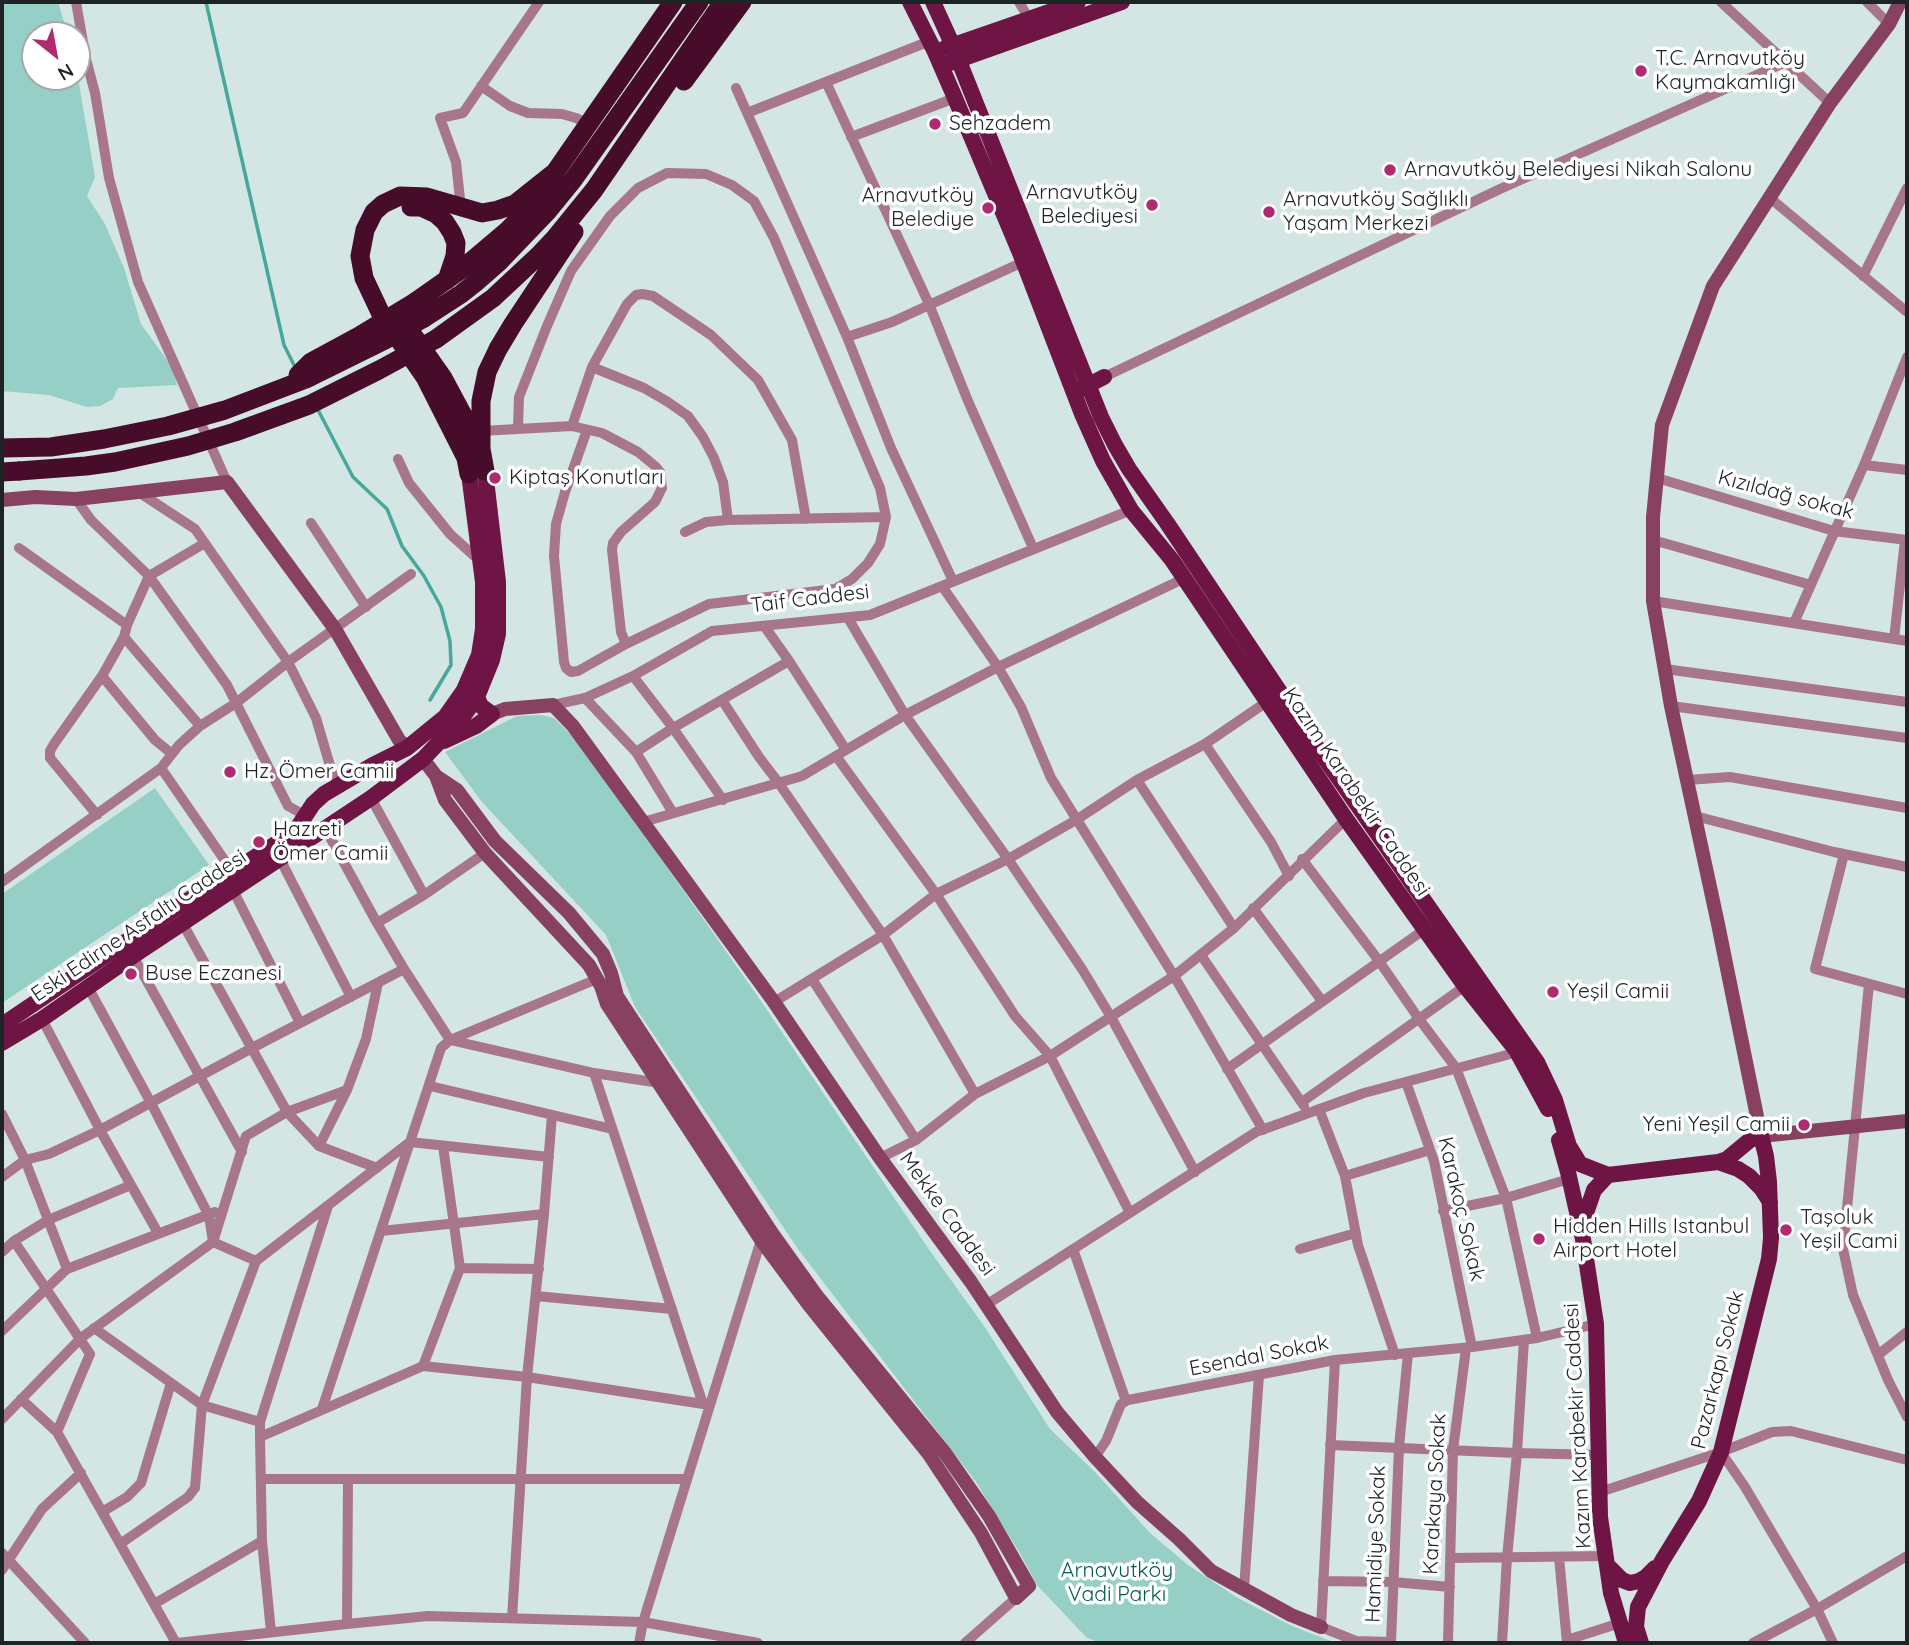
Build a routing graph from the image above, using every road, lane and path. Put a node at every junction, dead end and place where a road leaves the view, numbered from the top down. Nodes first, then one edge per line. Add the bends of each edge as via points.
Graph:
1 (75, 2) edge
2 (539, 2) edge
3 (673, 2) edge
4 (699, 2) edge
5 (723, 2) edge
6 (743, 2) edge
7 (910, 2) edge
8 (933, 2) edge
9 (1019, 2) edge
10 (1078, 2) edge
11 (1122, 2) edge
12 (1721, 2) edge
13 (1867, 2) edge
14 (1900, 2) edge
15 (1028, 19) junction
16 (1889, 24) junction
17 (935, 53) junction
18 (956, 53) junction
19 (1786, 62) junction
20 (826, 82) junction
21 (481, 86) junction
22 (736, 88) dead end
23 (955, 97) junction
24 (1830, 103) junction
25 (747, 113) junction
26 (588, 124) junction
27 (851, 137) junction
28 (622, 149) junction
29 (554, 173) junction
30 (1907, 188) edge
31 (594, 190) junction
32 (1770, 198) junction
33 (461, 208) junction
34 (1023, 262) junction
35 (1863, 276) junction
36 (447, 280) junction
37 (929, 304) junction
38 (420, 310) junction
39 (1907, 312) edge
40 (847, 337) junction
41 (1907, 357) edge
42 (592, 367) junction
43 (1104, 377) joint
44 (1081, 383) junction
45 (572, 426) junction
46 (518, 428) junction
47 (587, 430) junction
48 (481, 440) junction
49 (2, 448) edge
50 (398, 459) dead end
51 (1864, 465) junction
52 (1907, 470) edge
53 (11, 471) edge
54 (477, 473) junction
55 (1657, 478) junction
56 (227, 482) junction
57 (140, 493) junction
58 (76, 499) junction
59 (2, 500) edge
60 (1131, 510) junction
61 (886, 517) junction
62 (806, 519) junction
63 (728, 520) junction
64 (311, 523) dead end
65 (1834, 531) junction
66 (685, 532) dead end
67 (1653, 540) junction
68 (1906, 540) edge
69 (205, 543) junction
70 (19, 548) dead end
71 (1033, 548) junction
72 (481, 562) junction
73 (411, 574) dead end
74 (149, 576) junction
75 (1185, 578) junction
76 (948, 583) junction
77 (1811, 585) junction
78 (1653, 601) junction
79 (366, 607) junction
80 (848, 618) junction
81 (1794, 623) junction
82 (765, 627) junction
83 (335, 629) junction
84 (125, 631) junction
85 (1894, 639) junction
86 (1907, 641) edge
87 (626, 645) junction
88 (789, 661) junction
89 (288, 662) junction
90 (998, 667) junction
91 (1665, 670) junction
92 (102, 676) junction
93 (633, 676) junction
94 (477, 697) junction
95 (585, 698) junction
96 (722, 700) junction
97 (1268, 701) junction
98 (1907, 702) edge
99 (236, 703) junction
100 (553, 705) junction
101 (1671, 706) junction
102 (492, 714) junction
103 (905, 715) junction
104 (200, 726) junction
105 (673, 728) junction
106 (1907, 738) edge
107 (441, 741) junction
108 (1205, 744) junction
109 (407, 748) junction
110 (636, 752) junction
111 (841, 753) junction
112 (172, 754) junction
113 (423, 759) junction
114 (161, 768) junction
115 (363, 770) junction
116 (436, 776) junction
117 (1137, 780) junction
118 (1687, 780) junction
119 (778, 782) junction
120 (336, 786) junction
121 (371, 798) junction
122 (723, 800) junction
123 (1907, 808) edge
124 (673, 813) junction
125 (97, 815) junction
126 (306, 816) junction
127 (1695, 816) junction
128 (1346, 819) junction
129 (1076, 820) junction
130 (643, 822) junction
131 (325, 828) junction
132 (485, 853) junction
133 (1844, 854) junction
134 (280, 859) junction
135 (1008, 859) junction
136 (1303, 859) junction
137 (1907, 867) edge
138 (232, 871) junction
139 (1289, 876) junction
140 (2, 882) edge
141 (233, 890) junction
142 (936, 894) junction
143 (424, 895) junction
144 (1253, 908) junction
145 (377, 923) junction
146 (183, 924) junction
147 (1234, 928) junction
148 (1425, 929) junction
149 (884, 935) junction
150 (1201, 955) junction
151 (133, 956) junction
152 (1379, 961) junction
153 (404, 970) junction
154 (611, 973) junction
155 (1174, 976) junction
156 (597, 979) junction
157 (812, 979) junction
158 (378, 983) junction
159 (1869, 984) junction
160 (1465, 986) junction
161 (88, 987) junction
162 (1907, 994) edge
163 (351, 997) junction
164 (1322, 1001) junction
165 (774, 1002) junction
166 (1111, 1017) junction
167 (42, 1019) junction
168 (1419, 1019) junction
169 (300, 1023) junction
170 (2, 1026) edge
171 (450, 1040) junction
172 (2, 1043) edge
173 (1263, 1045) junction
174 (252, 1048) junction
175 (1518, 1052) junction
176 (1050, 1056) junction
177 (1227, 1069) junction
178 (1456, 1069) junction
179 (594, 1073) junction
180 (201, 1076) junction
181 (1406, 1082) junction
182 (660, 1083) junction
183 (430, 1086) junction
184 (347, 1090) junction
185 (975, 1094) junction
186 (1302, 1102) junction
187 (151, 1103) junction
188 (1314, 1111) junction
189 (287, 1112) junction
190 (2, 1114) edge
191 (552, 1115) junction
192 (1907, 1121) edge
193 (1854, 1127) junction
194 (612, 1129) junction
195 (100, 1130) junction
196 (1263, 1130) junction
197 (1761, 1136) junction
198 (916, 1139) junction
199 (410, 1142) junction
200 (318, 1146) junction
201 (443, 1146) junction
202 (1430, 1150) junction
203 (242, 1152) junction
204 (549, 1157) junction
205 (880, 1158) junction
206 (25, 1160) junction
207 (1718, 1161) junction
208 (377, 1168) junction
209 (1195, 1172) junction
210 (1345, 1175) junction
211 (1608, 1175) junction
212 (2, 1177) edge
213 (1569, 1179) junction
214 (131, 1185) junction
215 (1506, 1198) junction
216 (1770, 1202) junction
217 (328, 1206) junction
218 (224, 1208) junction
219 (1443, 1211) junction
220 (1130, 1213) junction
221 (544, 1214) junction
222 (209, 1216) junction
223 (48, 1220) junction
224 (453, 1224) junction
225 (381, 1231) junction
226 (158, 1233) junction
227 (1356, 1233) junction
228 (767, 1236) junction
229 (1583, 1239) junction
230 (14, 1241) junction
231 (214, 1242) junction
232 (1073, 1249) junction
233 (1300, 1249) dead end
234 (2, 1252) edge
235 (256, 1261) junction
236 (460, 1268) junction
237 (67, 1269) junction
238 (538, 1269) junction
239 (47, 1287) junction
240 (536, 1296) junction
241 (986, 1305) junction
242 (672, 1310) junction
243 (1596, 1324) junction
244 (94, 1328) junction
245 (2, 1331) edge
246 (1907, 1332) edge
247 (81, 1338) junction
248 (1537, 1338) junction
249 (1524, 1340) junction
250 (1469, 1348) junction
251 (1408, 1353) junction
252 (1395, 1355) junction
253 (1878, 1356) junction
254 (1335, 1360) junction
255 (423, 1366) junction
256 (1259, 1375) junction
257 (527, 1377) junction
258 (171, 1382) junction
259 (21, 1399) junction
260 (1126, 1401) junction
261 (706, 1404) junction
262 (202, 1405) junction
263 (322, 1409) junction
264 (1907, 1416) edge
265 (2, 1419) edge
266 (260, 1422) junction
267 (57, 1432) junction
268 (260, 1437) junction
269 (1330, 1445) junction
270 (1399, 1447) junction
271 (1453, 1450) junction
272 (1721, 1452) junction
273 (1517, 1453) junction
274 (1600, 1455) junction
275 (1095, 1457) junction
276 (1907, 1460) edge
277 (81, 1473) junction
278 (261, 1479) junction
279 (348, 1479) junction
280 (521, 1479) junction
281 (687, 1479) junction
282 (1600, 1492) junction
283 (102, 1512) junction
284 (262, 1541) junction
285 (120, 1544) junction
286 (5, 1556) edge
287 (1907, 1556) edge
288 (1559, 1557) junction
289 (1507, 1558) junction
290 (1451, 1559) junction
291 (1607, 1561) junction
292 (1662, 1561) junction
293 (2, 1570) edge
294 (1323, 1581) junction
295 (1393, 1583) junction
296 (1450, 1587) junction
297 (1244, 1589) junction
298 (1016, 1598) junction
299 (154, 1604) junction
300 (1817, 1609) junction
301 (512, 1618) junction
302 (643, 1622) junction
303 (346, 1623) junction
304 (1620, 1623) junction
305 (1321, 1627) junction
306 (271, 1632) junction
307 (1391, 1642) edge
308 (1448, 1642) edge
309 (1567, 1642) edge
310 (85, 1643) edge
311 (177, 1643) edge
312 (639, 1643) edge
313 (758, 1643) edge
314 (965, 1643) edge
315 (1502, 1643) edge
316 (1626, 1643) edge
317 (1641, 1643) edge
318 (1753, 1643) edge
319 (1833, 1643) edge

1 - 56 street via 109,178 138,282
2 - 21 street
3 - 26 highway
4 - 38 highway via 573,180 533,228 461,294
5 - 28 highway
6 - 28 highway via 669,102
7 - 17 main road, Kazım Karabekir Caddesi
8 - 18 main road, Kazım Karabekir Caddesi
9 - 15 street
10 - 15 main road
11 - 18 main road
12 - 19 street
13 - 16 street
14 - 16 main road
15 - 18 main road
16 - 24 main road
17 - 18 main road
17 - 20 street
17 - 23 main road, Kazım Karabekir Caddesi
18 - 44 main road, Kazım Karabekir Caddesi
19 - 24 street
19 - 43 street via 1500,189
20 - 25 street
20 - 27 street
21 - 26 street via 528,113 562,114
21 - 33 street via 463,113 440,118 456,162
22 - 25 street
23 - 27 street
23 - 34 main road, Kazım Karabekir Caddesi
24 - 32 main road
25 - 40 street
26 - 29 highway
27 - 37 street
28 - 31 highway
29 - 33 highway via 515,204 482,213
29 - 36 highway via 507,231
30 - 35 street
31 - 48 highway via 577,227 492,360 481,401
31 - 53 highway, bridge via 538,256 493,298 436,339 309,405 188,446 86,466
32 - 35 street
32 - 55 main road via 1713,286 1662,425
33 - 54 highway via 427,197 400,196 383,204 365,230 360,256 364,278 380,312 425,377
34 - 37 street
34 - 44 main road, Kazım Karabekir Caddesi
35 - 39 street
36 - 38 highway
36 - 48 highway via 456,243 445,222 421,207 401,208 387,216 372,242 381,288
37 - 40 street
37 - 71 street
38 - 49 highway, bridge via 355,355 281,390 215,413 136,433 61,445
40 - 76 street
41 - 51 street
42 - 45 street
42 - 62 street via 627,303 636,295 653,296 711,335 758,380 792,440
42 - 63 street via 644,388 688,416 719,470
43 - 44 main road
44 - 60 main road, Kazım Karabekir Caddesi via 1103,461
44 - 211 main road, Kazım Karabekir Caddesi via 1129,469 1537,1062 1580,1164
45 - 46 street
45 - 47 street
46 - 48 street
46 - 61 street via 519,397 547,326 571,271 610,216 638,188 667,173 706,174 754,201 774,238 880,488
47 - 87 street via 638,452 655,466 662,480 655,502 613,543
47 - 87 street via 556,524 554,556 565,666 575,672
48 - 54 highway
50 - 72 street via 409,483 450,534
51 - 52 street
51 - 65 street
54 - 72 main road, Eski Edirne Asfaltı Caddesi
54 - 94 main road, Eski Edirne Asfaltı Caddesi via 498,582 498,634
55 - 65 street, Kızıldağ sokak
55 - 67 main road
56 - 57 main road
56 - 83 main road
57 - 58 main road
57 - 69 street via 195,528
58 - 59 main road
58 - 74 street via 91,520
60 - 71 street, Taif Caddesi
60 - 75 main road, Kazım Karabekir Caddesi
61 - 62 street
61 - 87 street via 880,544 868,563 835,589 709,604
62 - 63 street
63 - 66 street via 706,522
64 - 79 street
65 - 68 street, Kızıldağ sokak
65 - 77 street
67 - 77 street
67 - 78 main road
68 - 85 street
69 - 74 street
69 - 89 street
70 - 84 street
71 - 76 street, Taif Caddesi
72 - 109 main road, Eski Edirne Asfaltı Caddesi via 483,629 478,655 464,690 445,717
73 - 79 street
74 - 84 street
74 - 99 street
75 - 90 street
75 - 97 main road, Kazım Karabekir Caddesi
76 - 80 street, Taif Caddesi via 870,615
76 - 90 street
77 - 81 street
78 - 81 street
78 - 91 main road
79 - 83 street
80 - 82 street, Taif Caddesi
80 - 103 street
81 - 85 street
82 - 88 street
82 - 93 street, Taif Caddesi via 712,631
83 - 89 street
83 - 109 main road
84 - 92 street
84 - 104 street
85 - 86 street
88 - 96 street
88 - 111 street
89 - 99 street
89 - 120 street via 316,718
90 - 103 street
90 - 129 street
91 - 98 street
91 - 101 main road
92 - 112 street
92 - 125 street via 50,751 50,758
93 - 95 street, Taif Caddesi
93 - 105 street
94 - 102 main road
94 - 107 main road, Eski Edirne Asfaltı Caddesi
95 - 100 street, Taif Caddesi
95 - 110 street
96 - 105 street
96 - 119 street
97 - 108 street
97 - 128 main road, Kazım Karabekir Caddesi
99 - 104 street
99 - 126 street via 288,806
100 - 102 main road, Taif Caddesi
100 - 130 main road, Mekke Caddesi
101 - 106 street
101 - 118 main road
102 - 107 main road
103 - 111 street
103 - 135 street
104 - 112 street
105 - 110 street
105 - 122 street
107 - 113 main road, Eski Edirne Asfaltı Caddesi
108 - 117 street
108 - 139 street
109 - 113 main road
109 - 115 main road, Eski Edirne Asfaltı Caddesi
110 - 124 street
111 - 119 street via 802,776
111 - 142 street
112 - 114 street
113 - 116 main road
113 - 121 main road, Eski Edirne Asfaltı Caddesi
114 - 125 street
114 - 138 street
115 - 120 main road, Eski Edirne Asfaltı Caddesi
115 - 121 main road via 377,782
116 - 132 main road via 445,800
116 - 154 main road via 457,790 495,841 569,913 603,954
117 - 129 street
117 - 147 street
118 - 123 street via 1730,776
118 - 127 main road
119 - 122 street
119 - 149 street
120 - 126 main road, Eski Edirne Asfaltı Caddesi via 313,804
121 - 131 main road, Eski Edirne Asfaltı Caddesi
121 - 143 street
122 - 124 street
124 - 130 street
125 - 140 street
126 - 131 main road
126 - 138 main road, Eski Edirne Asfaltı Caddesi via 296,830
127 - 133 street
127 - 197 main road
128 - 136 street
128 - 148 main road, Kazım Karabekir Caddesi
129 - 135 street
129 - 155 street
130 - 165 main road, Mekke Caddesi
131 - 134 main road, Eski Edirne Asfaltı Caddesi
131 - 145 street
132 - 143 street
132 - 156 main road
133 - 137 street
133 - 159 street via 1815,969
134 - 141 main road, Eski Edirne Asfaltı Caddesi
134 - 163 street
135 - 142 street
135 - 166 street
136 - 139 street
136 - 152 street
138 - 141 main road
138 - 170 main road, Eski Edirne Asfaltı Caddesi
139 - 144 street
141 - 146 main road, Eski Edirne Asfaltı Caddesi
141 - 169 street
142 - 149 street
142 - 176 street via 1015,1016
143 - 145 street
144 - 147 street
144 - 164 street
145 - 153 street
146 - 151 main road, Eski Edirne Asfaltı Caddesi
146 - 174 street
147 - 150 street
148 - 152 street
148 - 160 main road, Kazım Karabekir Caddesi
149 - 157 street
149 - 185 street
150 - 155 street
150 - 173 street
151 - 161 main road, Eski Edirne Asfaltı Caddesi
151 - 180 street
152 - 164 street
152 - 168 street
153 - 158 street
153 - 171 street
154 - 156 main road
154 - 228 main road via 617,996
155 - 166 street
155 - 177 street
156 - 171 street
156 - 182 main road via 607,1004
157 - 165 street
157 - 198 street
158 - 163 street
158 - 184 street via 366,1039
159 - 162 street
159 - 193 street
160 - 168 street
160 - 175 main road, Kazım Karabekir Caddesi
161 - 167 main road, Eski Edirne Asfaltı Caddesi
161 - 187 street
163 - 169 street
164 - 173 street
165 - 205 main road, Mekke Caddesi
166 - 176 street
166 - 209 street
167 - 172 main road, Eski Edirne Asfaltı Caddesi
167 - 195 street
168 - 178 street
168 - 186 street
169 - 174 street
171 - 179 street
171 - 183 street via 441,1048
173 - 177 street
173 - 186 street
174 - 180 street
174 - 189 street
175 - 178 street
175 - 213 main road, Kazım Karabekir Caddesi via 1545,1101
176 - 185 street
176 - 220 street
177 - 196 street
178 - 181 street
178 - 215 street
179 - 182 street
179 - 194 street
180 - 187 street
180 - 203 street
181 - 188 street
181 - 202 street, Karakoç Sokak
182 - 228 main road
183 - 191 street
183 - 199 street
184 - 189 street
184 - 200 street
185 - 198 street
186 - 188 street
187 - 195 street
187 - 222 street
188 - 196 street
188 - 210 street
189 - 200 street
189 - 203 street via 246,1136
190 - 206 street
191 - 194 street
191 - 204 street
192 - 193 main road
193 - 197 main road
193 - 253 street via 1843,1249 1853,1295
194 - 242 street
195 - 206 street
195 - 214 street
196 - 209 street
197 - 207 main road
197 - 216 main road, Pazarkapı Sokak
198 - 205 street
199 - 201 street
199 - 208 street
199 - 225 street
200 - 208 street
201 - 204 street
201 - 224 street
202 - 210 street
202 - 219 street, Karakoç Sokak
203 - 218 street
204 - 221 street
205 - 241 main road, Mekke Caddesi
206 - 212 street
206 - 223 street
207 - 211 main road
207 - 216 main road via 1749,1176
208 - 217 street
209 - 220 street
210 - 227 street
211 - 229 main road via 1594,1190
213 - 215 street
213 - 229 main road, Kazım Karabekir Caddesi
214 - 223 street
214 - 226 street
215 - 219 street
215 - 248 street
216 - 272 main road, Pazarkapı Sokak via 1769,1259
217 - 235 street
217 - 266 street
218 - 222 street
218 - 231 street
219 - 250 street, Karakoç Sokak
220 - 232 street
221 - 224 street
221 - 238 street
222 - 226 street
222 - 231 street
223 - 230 street
223 - 237 street
224 - 225 street
224 - 236 street
225 - 263 street
226 - 237 street
227 - 233 street
227 - 252 street
228 - 261 street
228 - 298 main road via 809,1305 928,1453 981,1532
228 - 298 main road via 945,1453 989,1516 1029,1586
229 - 243 main road, Kazım Karabekir Caddesi
230 - 234 street
230 - 239 street
231 - 235 street
231 - 244 street
232 - 241 street
232 - 260 street
235 - 262 street
236 - 238 street
236 - 255 street
237 - 239 street
238 - 240 street
239 - 245 street
239 - 247 street
240 - 242 street
240 - 257 street
241 - 275 main road, Mekke Caddesi via 1057,1412
242 - 261 street
243 - 248 street, Esendal Sokak
243 - 274 main road, Kazım Karabekir Caddesi
244 - 247 street
244 - 258 street
246 - 253 street
247 - 259 street
247 - 267 street via 90,1354
248 - 249 street, Esendal Sokak
249 - 250 street, Esendal Sokak
249 - 273 street
250 - 251 street, Esendal Sokak
250 - 271 street, Karakaya Sokak
251 - 252 street, Esendal Sokak
251 - 270 street, Hamidiye Sokak
252 - 254 street, Esendal Sokak
253 - 264 street
254 - 256 street, Esendal Sokak
254 - 269 street
255 - 257 street
255 - 263 street
256 - 260 street, Esendal Sokak
256 - 297 street
257 - 261 street
257 - 280 street
258 - 262 street
258 - 283 street via 141,1483
259 - 265 street
259 - 267 street
260 - 275 street
261 - 281 street
262 - 266 street
262 - 285 street via 194,1488 188,1497
263 - 268 street
266 - 268 street
267 - 277 street
268 - 278 street
269 - 270 street
269 - 294 street
270 - 271 street
270 - 295 street, Hamidiye Sokak
271 - 273 street
271 - 290 street, Karakaya Sokak
272 - 276 street via 1772,1432 1791,1431
272 - 282 street
272 - 292 main road, Pazarkapı Sokak via 1699,1501
272 - 300 street
273 - 274 street
273 - 289 street
274 - 282 main road, Kazım Karabekir Caddesi
275 - 297 main road, Mekke Caddesi via 1211,1571
277 - 283 street
277 - 286 street via 42,1509
278 - 279 street
278 - 284 street
279 - 280 street
279 - 303 street
280 - 281 street
280 - 301 street
281 - 302 street
282 - 291 main road, Kazım Karabekir Caddesi
283 - 285 street
284 - 299 street
284 - 306 street
285 - 299 street
286 - 293 street
286 - 310 street
287 - 300 street
288 - 289 street
288 - 291 street
288 - 309 street
289 - 290 street
289 - 315 street
290 - 296 street, Karakaya Sokak
291 - 292 main road via 1630,1583 1646,1577
291 - 304 main road, Kazım Karabekir Caddesi
292 - 317 main road via 1638,1607 1636,1627
294 - 295 street
294 - 305 street
295 - 296 street
295 - 307 street, Hamidiye Sokak
296 - 308 street, Karakaya Sokak
297 - 305 main road, Mekke Caddesi
298 - 314 street
299 - 311 street
300 - 318 street
300 - 319 street
301 - 302 street
301 - 303 street via 428,1616
302 - 312 street
302 - 313 street
303 - 306 street
304 - 309 street
304 - 316 main road, Kazım Karabekir Caddesi
305 - 307 street, Mekke Caddesi via 1356,1641
306 - 311 street

